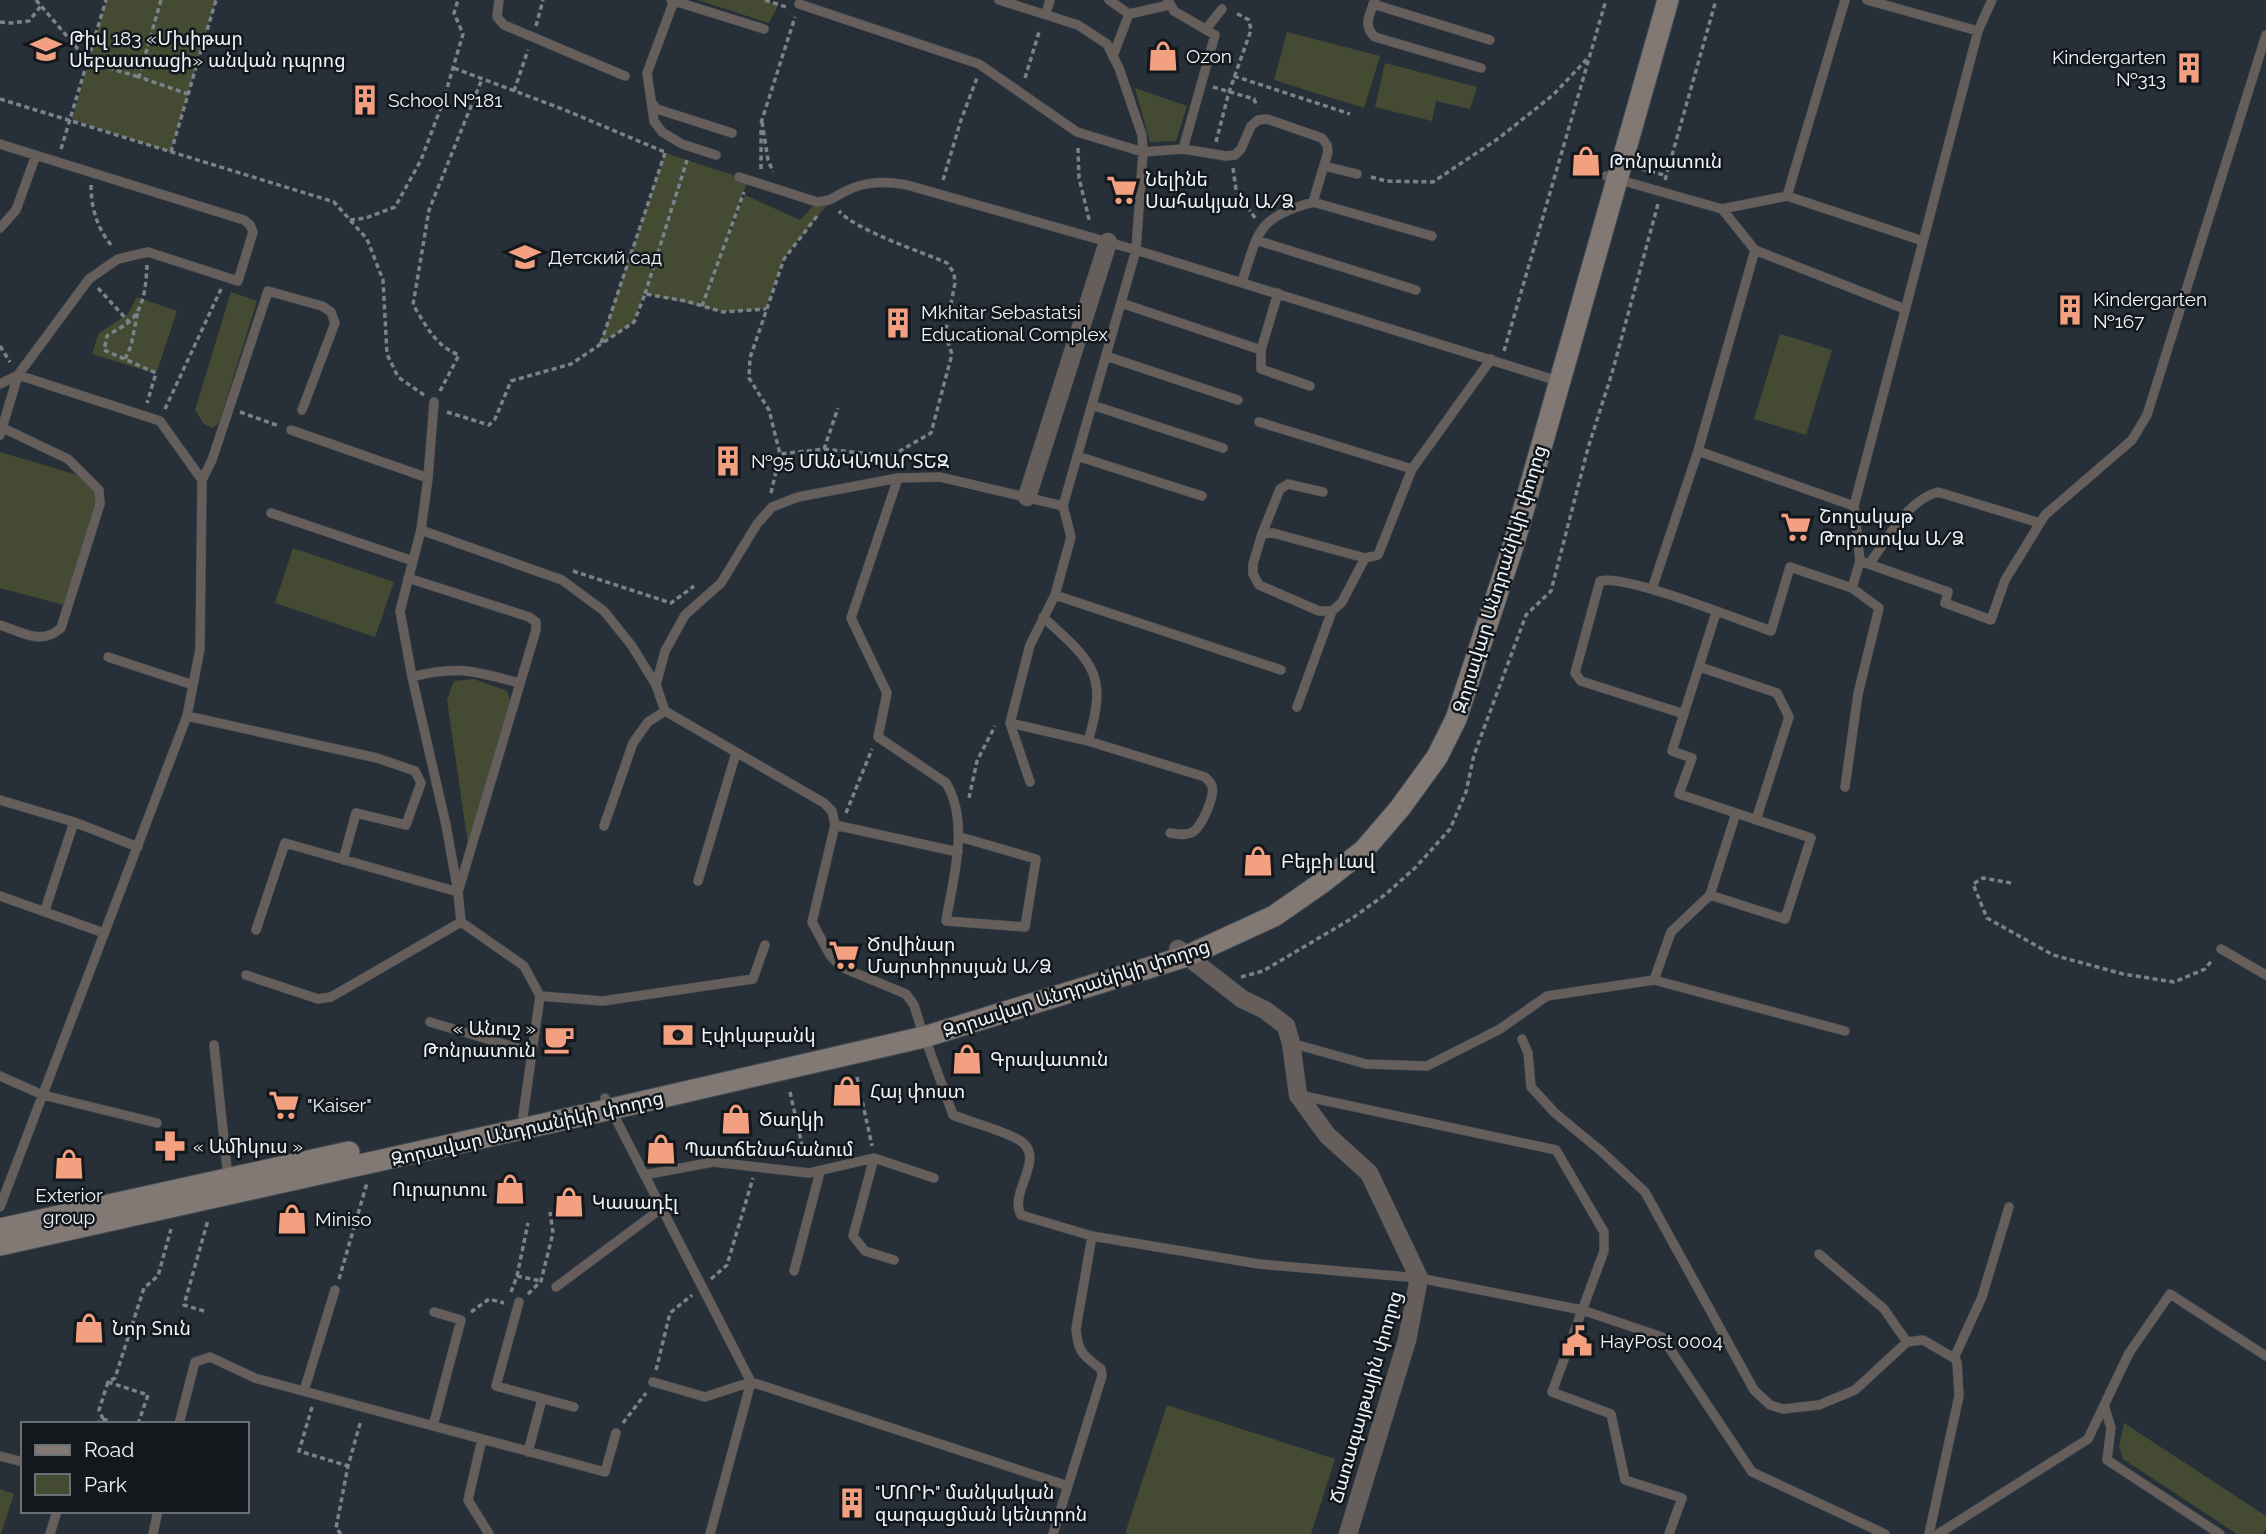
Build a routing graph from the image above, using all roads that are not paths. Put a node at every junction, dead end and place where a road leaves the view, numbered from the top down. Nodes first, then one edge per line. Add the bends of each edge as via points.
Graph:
1 (499, 0) edge
2 (672, 0) edge
3 (999, 0) edge
4 (1050, 0) edge
5 (1108, 0) edge
6 (1656, 0) edge
7 (1668, 0) edge
8 (1845, 0) edge
9 (1867, 0) edge
10 (1993, 0) edge
11 (1168, 2) edge
12 (1374, 2) edge
13 (799, 4) road end
14 (1222, 9) road end
15 (1046, 13) junction
16 (1129, 14) junction
17 (764, 29) dead end
18 (1206, 29) junction
19 (1978, 31) junction
20 (2266, 35) edge
21 (1490, 40) dead end
22 (1113, 56) junction
23 (1481, 68) dead end
24 (625, 76) dead end
25 (651, 101) junction
26 (732, 133) dead end
27 (0, 144) edge
28 (1183, 149) junction
29 (1143, 152) junction
30 (36, 155) junction
31 (716, 155) dead end
32 (1324, 166) junction
33 (1357, 174) road end
34 (1619, 174) junction
35 (743, 179) road end
36 (1787, 196) junction
37 (1313, 202) junction
38 (1722, 209) junction
39 (0, 228) edge
40 (1432, 236) dead end
41 (1256, 240) junction
42 (1101, 241) junction
43 (1923, 241) junction
44 (1136, 250) junction
45 (1755, 250) junction
46 (1242, 282) junction
47 (1416, 290) dead end
48 (1278, 293) junction
49 (1121, 303) junction
50 (1905, 309) junction
51 (1261, 350) junction
52 (1106, 356) junction
53 (1496, 361) junction
54 (18, 375) junction
55 (1554, 380) junction
56 (0, 384) edge
57 (1310, 386) dead end
58 (1238, 400) dead end
59 (434, 405) road end
60 (1092, 405) junction
61 (302, 410) dead end
62 (1259, 422) dead end
63 (291, 430) road end
64 (2, 432) edge
65 (1223, 448) dead end
66 (1698, 451) junction
67 (1077, 456) junction
68 (1412, 469) junction
69 (428, 478) junction
70 (898, 478) junction
71 (202, 480) junction
72 (1323, 492) dead end
73 (1202, 496) dead end
74 (1027, 498) junction
75 (1063, 506) junction
76 (1854, 506) junction
77 (271, 513) dead end
78 (2040, 523) junction
79 (421, 530) junction
80 (1262, 534) junction
81 (1365, 558) junction
82 (413, 561) junction
83 (1865, 562) junction
84 (408, 578) junction
85 (1852, 587) junction
86 (1652, 589) junction
87 (1055, 595) junction
88 (1332, 611) junction
89 (1716, 612) junction
90 (1043, 617) junction
91 (0, 625) edge
92 (108, 657) dead end
93 (1700, 667) junction
94 (1281, 670) dead end
95 (412, 677) junction
96 (519, 683) junction
97 (193, 685) junction
98 (656, 685) junction
99 (1297, 707) dead end
100 (665, 711) junction
101 (1684, 714) junction
102 (187, 716) junction
103 (1010, 723) junction
104 (1088, 741) junction
105 (736, 753) junction
106 (1030, 782) dead end
107 (1845, 787) dead end
108 (0, 800) edge
109 (1736, 813) junction
110 (1756, 820) junction
111 (74, 822) junction
112 (604, 825) dead end
113 (835, 825) junction
114 (1170, 833) dead end
115 (960, 837) junction
116 (138, 847) junction
117 (958, 852) junction
118 (344, 860) junction
119 (698, 881) dead end
120 (458, 892) junction
121 (1710, 895) junction
122 (0, 896) edge
123 (45, 911) junction
124 (461, 922) junction
125 (256, 930) dead end
126 (104, 933) junction
127 (765, 945) dead end
128 (2221, 949) road end
129 (1183, 952) junction
130 (246, 975) dead end
131 (2266, 975) edge
132 (1654, 980) junction
133 (540, 996) junction
134 (430, 1022) dead end
135 (1845, 1031) dead end
136 (923, 1032) junction
137 (1522, 1038) dead end
138 (1291, 1043) junction
139 (214, 1045) dead end
140 (531, 1052) junction
141 (0, 1076) edge
142 (43, 1095) junction
143 (1298, 1095) junction
144 (608, 1104) junction
145 (523, 1116) junction
146 (157, 1123) dead end
147 (874, 1158) junction
148 (820, 1172) junction
149 (645, 1174) junction
150 (228, 1178) junction
151 (934, 1178) dead end
152 (0, 1207) edge
153 (2010, 1207) dead end
154 (662, 1209) junction
155 (0, 1229) edge
156 (1092, 1236) junction
157 (0, 1245) edge
158 (1819, 1254) dead end
159 (894, 1260) dead end
160 (794, 1271) dead end
161 (1419, 1278) junction
162 (556, 1287) dead end
163 (335, 1290) road end
164 (519, 1303) road end
165 (1582, 1310) junction
166 (434, 1312) dead end
167 (1907, 1342) junction
168 (2266, 1356) edge
169 (1954, 1357) junction
170 (653, 1382) road end
171 (751, 1382) junction
172 (304, 1391) junction
173 (542, 1399) junction
174 (2104, 1405) junction
175 (573, 1407) dead end
176 (180, 1422) edge
177 (433, 1426) junction
178 (616, 1433) road end
179 (482, 1439) junction
180 (528, 1452) junction
181 (0, 1456) edge
182 (21, 1461) edge
183 (1068, 1486) junction
184 (56, 1513) edge
185 (158, 1513) edge
186 (50, 1534) edge
187 (153, 1534) edge
188 (489, 1534) edge
189 (710, 1534) edge
190 (1054, 1534) edge
191 (1348, 1534) edge
192 (1669, 1534) edge
193 (1885, 1534) edge
194 (1929, 1534) edge
195 (1938, 1534) edge
196 (2220, 1534) edge

1 - 24 lane via 497,17 504,24
2 - 17 lane
2 - 25 lane via 648,73
3 - 15 lane
4 - 15 lane
5 - 16 lane
6 - 34 main road, Զորավար Անդրանիկի փողոց
7 - 34 main road, Զորավար Անդրանիկի փողոց
8 - 36 lane
9 - 19 lane
10 - 19 lane
11 - 16 lane
11 - 18 lane
12 - 21 lane
12 - 23 lane via 1366,25 1375,37
13 - 29 lane via 981,65 1077,132
14 - 18 lane
15 - 22 lane via 1078,25 1107,44
16 - 22 lane
18 - 28 lane via 1215,35
19 - 43 lane
20 - 78 lane via 2147,415 2132,440
22 - 29 lane via 1142,135
25 - 26 lane via 657,109
25 - 31 lane via 654,121 662,132
27 - 30 lane
28 - 29 lane
28 - 32 lane via 1232,155 1241,149 1251,126 1267,119 1322,138 1328,145
29 - 44 lane
30 - 39 lane via 16,210
30 - 54 lane via 244,220 253,232 237,281 147,252 122,258 89,279
32 - 33 lane
32 - 37 lane
34 - 38 lane
34 - 55 main road, Զորավար Անդրանիկի փողոց
35 - 42 lane via 816,201 830,201 867,183 907,185
36 - 38 lane
36 - 43 lane
37 - 40 lane
37 - 41 lane via 1288,209 1265,223
38 - 45 lane
41 - 46 lane
41 - 47 lane
42 - 44 lane
42 - 74 street
43 - 50 lane
44 - 46 lane
44 - 49 lane
45 - 50 lane
45 - 66 lane
46 - 48 lane
48 - 51 lane
48 - 53 lane
49 - 51 lane
49 - 52 lane
50 - 76 lane
51 - 57 lane via 1261,369
52 - 58 lane
52 - 60 lane
53 - 55 lane
53 - 68 lane
54 - 56 lane
54 - 64 lane
54 - 71 lane via 160,421
55 - 129 main road, Զորավար Անդրանիկի փողոց via 1514,543 1456,719 1437,757 1364,850 1273,916
59 - 69 lane
60 - 65 lane
60 - 67 lane
61 - 71 lane via 335,323 331,312 322,306 268,291
62 - 68 lane
63 - 69 lane
64 - 91 lane via 68,459 99,490 100,504 61,628 40,638
66 - 76 lane
66 - 86 lane
67 - 73 lane
67 - 75 lane
68 - 81 lane via 1378,555
69 - 79 lane
70 - 74 lane via 940,477
70 - 98 lane via 798,497 772,508 721,583 685,615 666,651
70 - 115 lane via 851,618 887,693 878,737 946,783
71 - 97 lane via 200,649
72 - 80 lane via 1288,484 1280,489
74 - 75 lane
75 - 87 lane via 1071,537
76 - 83 lane
77 - 82 lane
78 - 83 lane via 1938,492 1914,504
78 - 83 lane via 2005,580 1991,620 1945,603 1948,592
79 - 82 lane
79 - 98 lane via 562,580 604,611
80 - 81 lane
80 - 88 lane via 1253,565 1259,585 1319,611
81 - 88 lane via 1342,602
82 - 84 lane
83 - 85 lane
84 - 95 lane via 400,611
84 - 96 lane via 536,622
85 - 89 lane via 1790,567 1771,631
85 - 107 lane via 1880,608 1858,694
86 - 89 lane
86 - 101 lane via 1600,581 1575,673 1581,681
87 - 90 lane
87 - 94 lane
88 - 99 lane
89 - 93 lane
90 - 103 lane via 1030,645
90 - 104 lane via 1095,675 1099,698
92 - 97 lane
93 - 101 lane
93 - 110 lane via 1777,693 1789,717
95 - 96 lane via 457,668
95 - 120 lane
96 - 120 lane
97 - 102 lane
98 - 100 lane
100 - 105 lane
100 - 112 lane via 648,722 633,743
101 - 109 lane via 1672,751 1692,758 1679,794
102 - 116 lane
102 - 118 lane via 377,758 415,771 421,783 405,825 356,813
103 - 104 lane
103 - 106 lane
104 - 114 lane via 1205,776 1212,794 1201,824 1192,833
105 - 113 lane via 824,803 832,811
105 - 119 lane
108 - 111 lane
109 - 110 lane
109 - 121 lane
110 - 121 lane via 1811,838 1786,919
111 - 116 lane
111 - 123 lane
113 - 117 lane
113 - 136 lane via 812,922 841,967 906,994
115 - 117 lane
115 - 117 lane via 1036,859 1025,927 946,921
116 - 126 lane
118 - 120 lane
118 - 125 lane via 285,843
120 - 124 lane
121 - 132 lane via 1671,932
122 - 123 lane
123 - 126 lane
124 - 130 lane via 331,997 318,999
124 - 133 lane via 524,966
126 - 142 lane
127 - 133 lane via 753,979 603,1001
128 - 131 lane
129 - 136 main road, Զորավար Անդրանիկի փողոց
129 - 138 street, Ճառագայթային փողոց via 1242,999 1286,1026
132 - 135 lane
132 - 138 lane via 1547,996 1500,1029 1427,1066 1366,1064
133 - 140 lane
134 - 140 lane
136 - 144 main road, Զորավար Անդրանիկի փողոց
136 - 156 lane via 953,1115 1021,1141 1030,1151 1018,1200 1021,1215
137 - 167 lane via 1531,1087 1555,1114 1645,1192 1754,1390 1770,1405 1783,1409 1819,1405 1855,1390
138 - 143 street, Ճառագայթային փողոց
139 - 150 lane
140 - 145 lane
141 - 142 lane
142 - 146 lane
142 - 152 lane
143 - 161 street, Ճառագայթային փողոց via 1327,1135 1369,1173
143 - 165 lane via 1556,1150 1604,1232 1604,1251
144 - 145 main road, Զորավար Անդրանիկի փողոց
144 - 149 lane
144 - 157 main road, Զորավար Անդրանիկի փողոց
145 - 150 main road, Զորավար Անդրանիկի փողոց
147 - 148 lane
147 - 151 lane
147 - 159 lane via 853,1236 865,1251
148 - 149 lane via 713,1162
148 - 160 lane
149 - 154 lane
150 - 155 main road, Զորավար Անդրանիկի փողոց
153 - 169 lane via 1982,1297
154 - 162 lane
154 - 171 lane
156 - 161 lane via 1259,1264
156 - 183 lane via 1076,1329 1079,1351 1101,1369 1102,1376
158 - 167 lane via 1884,1309
161 - 165 lane
161 - 191 street, Ճառագայթային փողոց via 1407,1340
163 - 172 lane
164 - 173 lane via 496,1386
165 - 192 lane via 1552,1392 1611,1414 1625,1480 1682,1498
165 - 193 lane via 1662,1338 1752,1472
166 - 177 lane via 461,1320
167 - 169 lane via 1923,1340
168 - 174 lane via 2170,1294 2129,1353
169 - 194 lane via 1959,1396
170 - 171 lane via 705,1397
171 - 183 lane
171 - 189 lane
172 - 176 lane via 255,1378 210,1357 195,1362
172 - 177 lane
173 - 175 lane
173 - 180 lane
174 - 195 lane via 2088,1439
174 - 196 lane via 2111,1428 2107,1460
177 - 179 lane
178 - 180 lane via 605,1472
179 - 180 lane
179 - 188 lane via 468,1500
181 - 182 lane
183 - 190 lane
184 - 186 lane
185 - 187 lane

